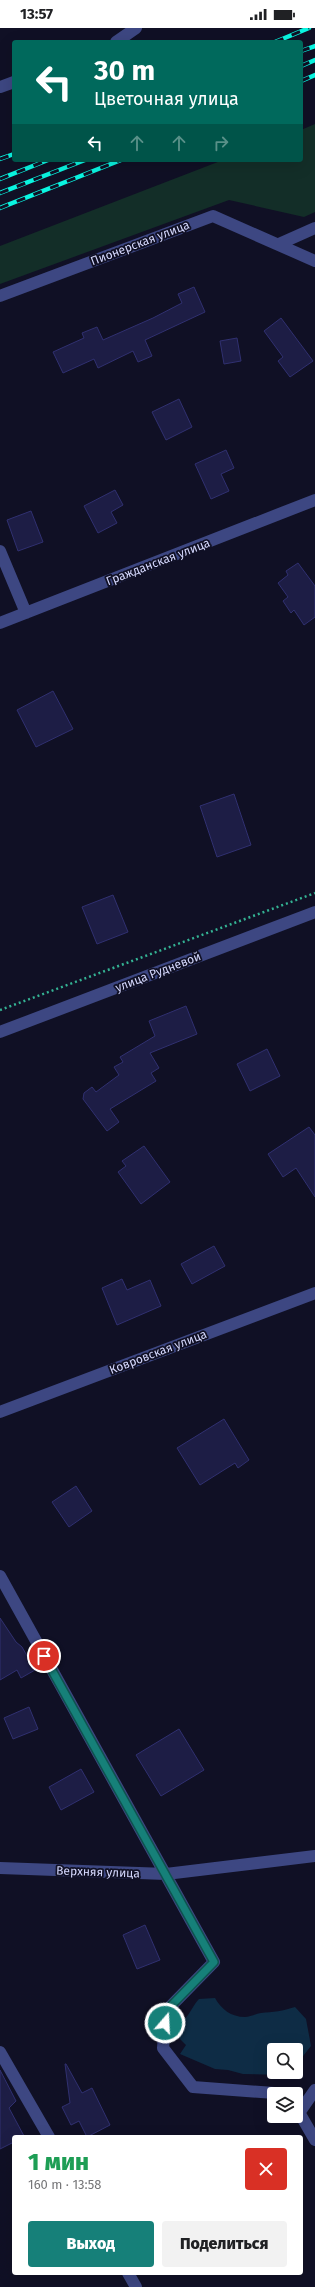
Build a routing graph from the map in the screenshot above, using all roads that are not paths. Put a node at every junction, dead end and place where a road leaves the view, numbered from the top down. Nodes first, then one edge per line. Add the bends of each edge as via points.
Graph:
1 (136, 28) edge
2 (119, 40) edge
3 (12, 83) edge
4 (0, 87) edge
5 (315, 228) edge
6 (279, 244) junction
7 (315, 261) edge
8 (0, 296) edge
9 (315, 500) edge
10 (0, 551) edge
11 (26, 613) junction
12 (0, 623) edge
13 (315, 912) edge
14 (0, 1032) edge
15 (315, 1293) edge
16 (0, 1412) edge
17 (0, 1576) edge
18 (315, 1856) edge
19 (0, 1868) edge
20 (166, 1874) junction
21 (0, 2052) edge
22 (315, 2090) edge
23 (267, 2092) edge
24 (303, 2103) edge
25 (303, 2120) edge
26 (48, 2135) edge
27 (315, 2140) edge
28 (129, 2275) edge
29 (136, 2287) edge

1 - 2 street
3 - 4 street
5 - 6 street
6 - 7 street, Пионерская улица
6 - 8 street, Пионерская улица via 213,216
9 - 11 street, Гражданская улица
10 - 11 street
11 - 12 street, Гражданская улица
13 - 14 street, улица Рудневой
15 - 16 street, Ковровская улица
17 - 20 street
18 - 20 street, Верхняя улица
19 - 20 street, Верхняя улица
20 - 23 street via 214,1962 166,2011 163,2048 193,2087
21 - 26 street
22 - 24 street
25 - 27 street
28 - 29 street

